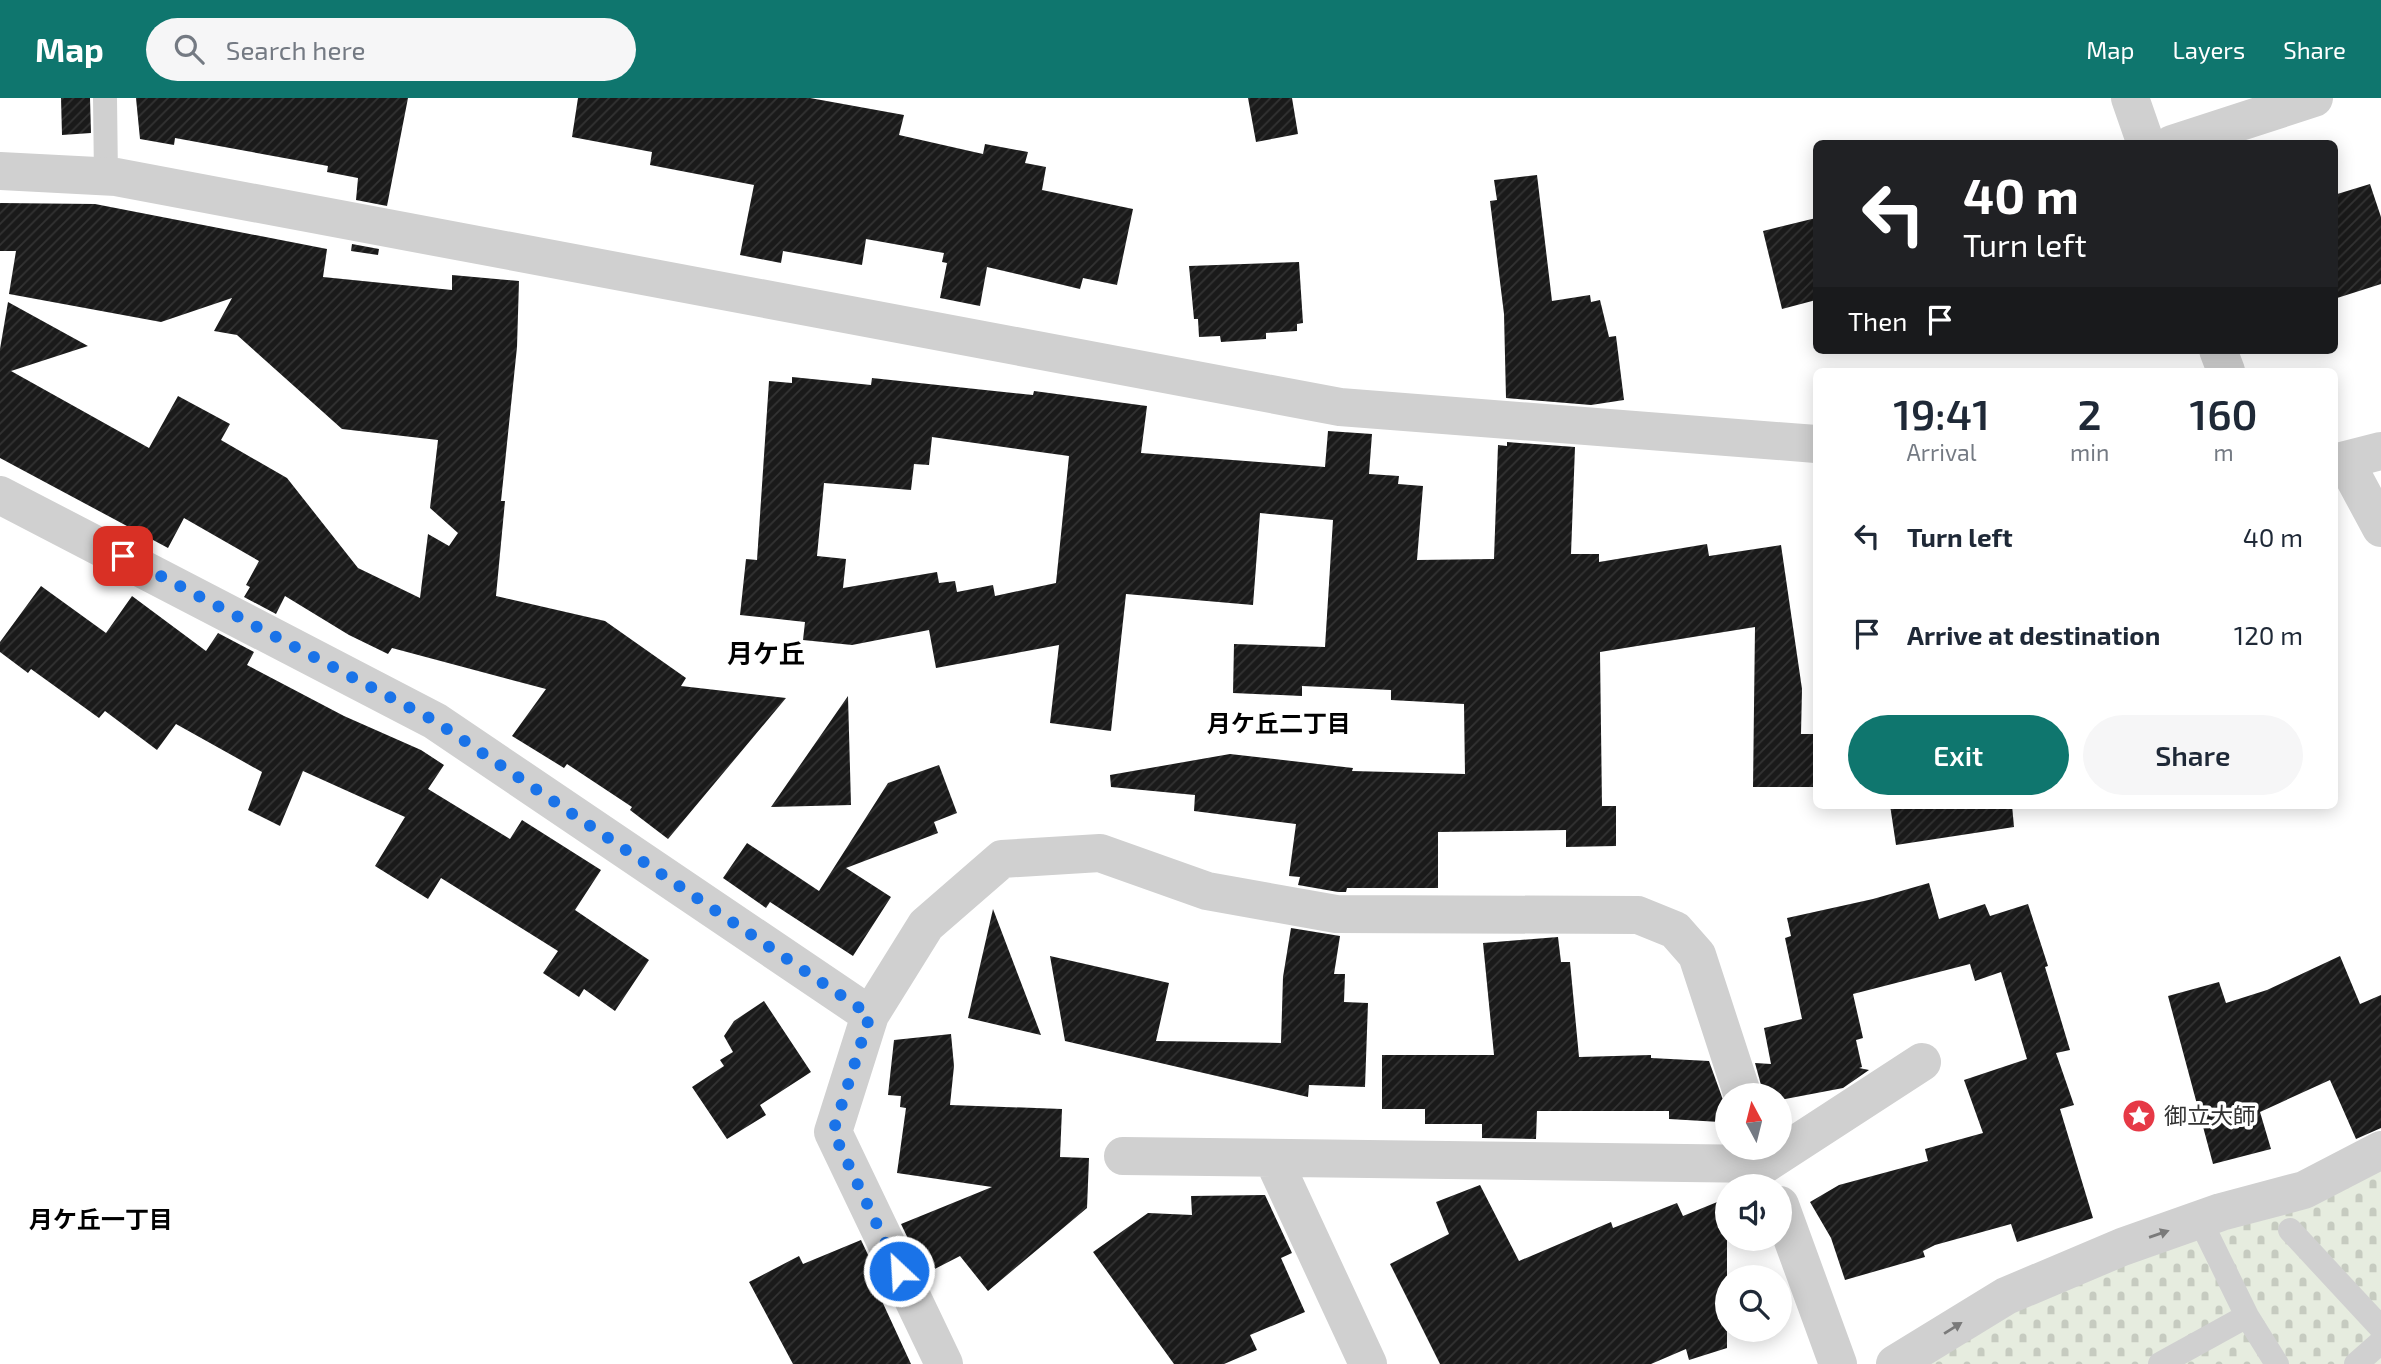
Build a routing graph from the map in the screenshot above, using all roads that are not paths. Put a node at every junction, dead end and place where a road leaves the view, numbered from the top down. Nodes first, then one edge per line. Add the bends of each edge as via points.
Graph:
1 (104, 98) edge
2 (2130, 98) edge
3 (2314, 98) edge
4 (2145, 140) edge
5 (2184, 140) edge
6 (0, 171) edge
7 (106, 177) junction
8 (1813, 444) edge
9 (2381, 451) edge
10 (2340, 463) edge
11 (0, 495) edge
12 (2381, 528) edge
13 (870, 1015) junction
14 (1922, 1062) dead end
15 (1738, 1083) edge
16 (2381, 1150) edge
17 (1123, 1156) dead end
18 (1273, 1160) junction
19 (1766, 1166) edge
20 (2200, 1220) junction
21 (2290, 1230) dead end
22 (1792, 1238) edge
23 (2247, 1316) junction
24 (2381, 1328) edge
25 (2381, 1342) edge
26 (943, 1364) edge
27 (1368, 1364) edge
28 (1838, 1364) edge
29 (1895, 1364) edge
30 (2160, 1364) edge
31 (2277, 1364) edge
32 (2356, 1364) edge

1 - 7 lane
2 - 4 street
3 - 5 street
6 - 7 street
7 - 8 street via 1340,407
9 - 10 street
10 - 12 street
11 - 13 street via 435,721
13 - 15 street via 926,925 1002,859 1100,853 1208,891 1336,914 1638,915 1675,930 1698,956
13 - 26 street via 833,1132
14 - 19 street
16 - 20 street via 2304,1190
17 - 18 street
18 - 19 street
18 - 27 street
20 - 23 lane
29 -> 20 street via 2006,1296
21 - 24 lane
22 - 28 street
23 - 30 lane
23 - 31 lane
25 - 32 lane

